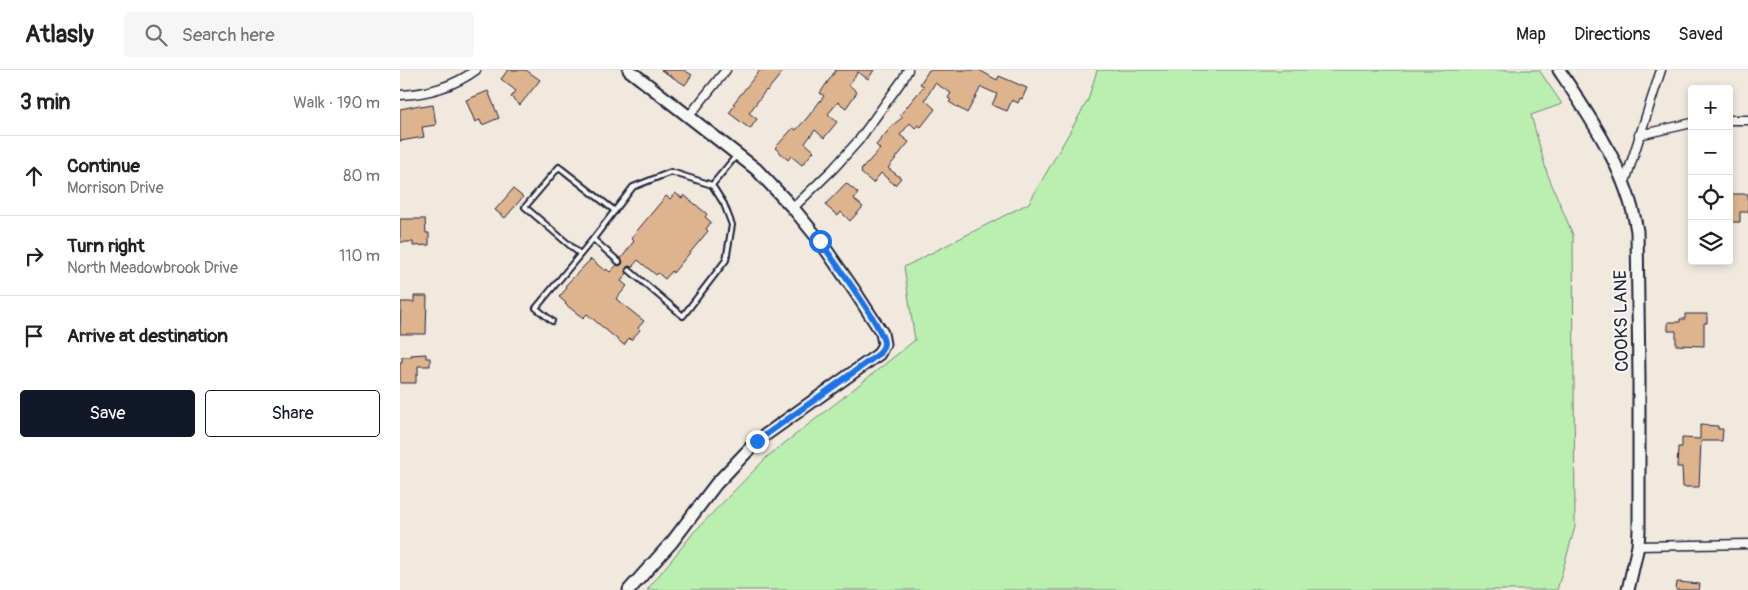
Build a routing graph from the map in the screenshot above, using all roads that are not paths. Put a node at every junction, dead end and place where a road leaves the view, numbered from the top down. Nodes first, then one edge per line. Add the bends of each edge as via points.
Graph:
1 (476, 70) edge
2 (629, 70) edge
3 (726, 70) edge
4 (908, 70) edge
5 (1559, 70) edge
6 (1661, 70) edge
7 (400, 95) edge
8 (690, 116) junction
9 (1733, 120) edge
10 (1748, 120) edge
11 (1688, 124) edge
12 (1640, 135) junction
13 (737, 154) junction
14 (712, 185) junction
15 (1624, 187) junction
16 (793, 208) junction
17 (614, 211) junction
18 (593, 239) junction
19 (580, 254) junction
20 (619, 262) dead end
21 (629, 270) dead end
22 (552, 322) dead end
23 (1748, 544) edge
24 (1638, 546) junction
25 (629, 590) edge
26 (1628, 590) edge

1 - 7 street via 463,80 423,93
2 - 8 street
3 - 8 street
4 - 16 street via 859,140
5 - 15 street, COOKS LANE via 1598,129
6 - 12 street
8 - 13 street
9 - 10 street
11 - 12 street
12 - 15 street
13 - 14 lane
13 - 16 street
14 - 17 lane via 671,172 633,187
14 - 21 lane via 732,225 726,260 683,316
15 - 24 street, COOKS LANE via 1634,212 1637,231
16 - 25 street via 859,297 882,333 883,347 879,354 757,441 716,484 672,542
17 - 18 lane
17 - 19 lane via 559,167 525,206
18 - 19 lane
18 - 20 lane
19 - 22 lane via 536,308
23 - 24 street
24 - 26 street, COOKS LANE

